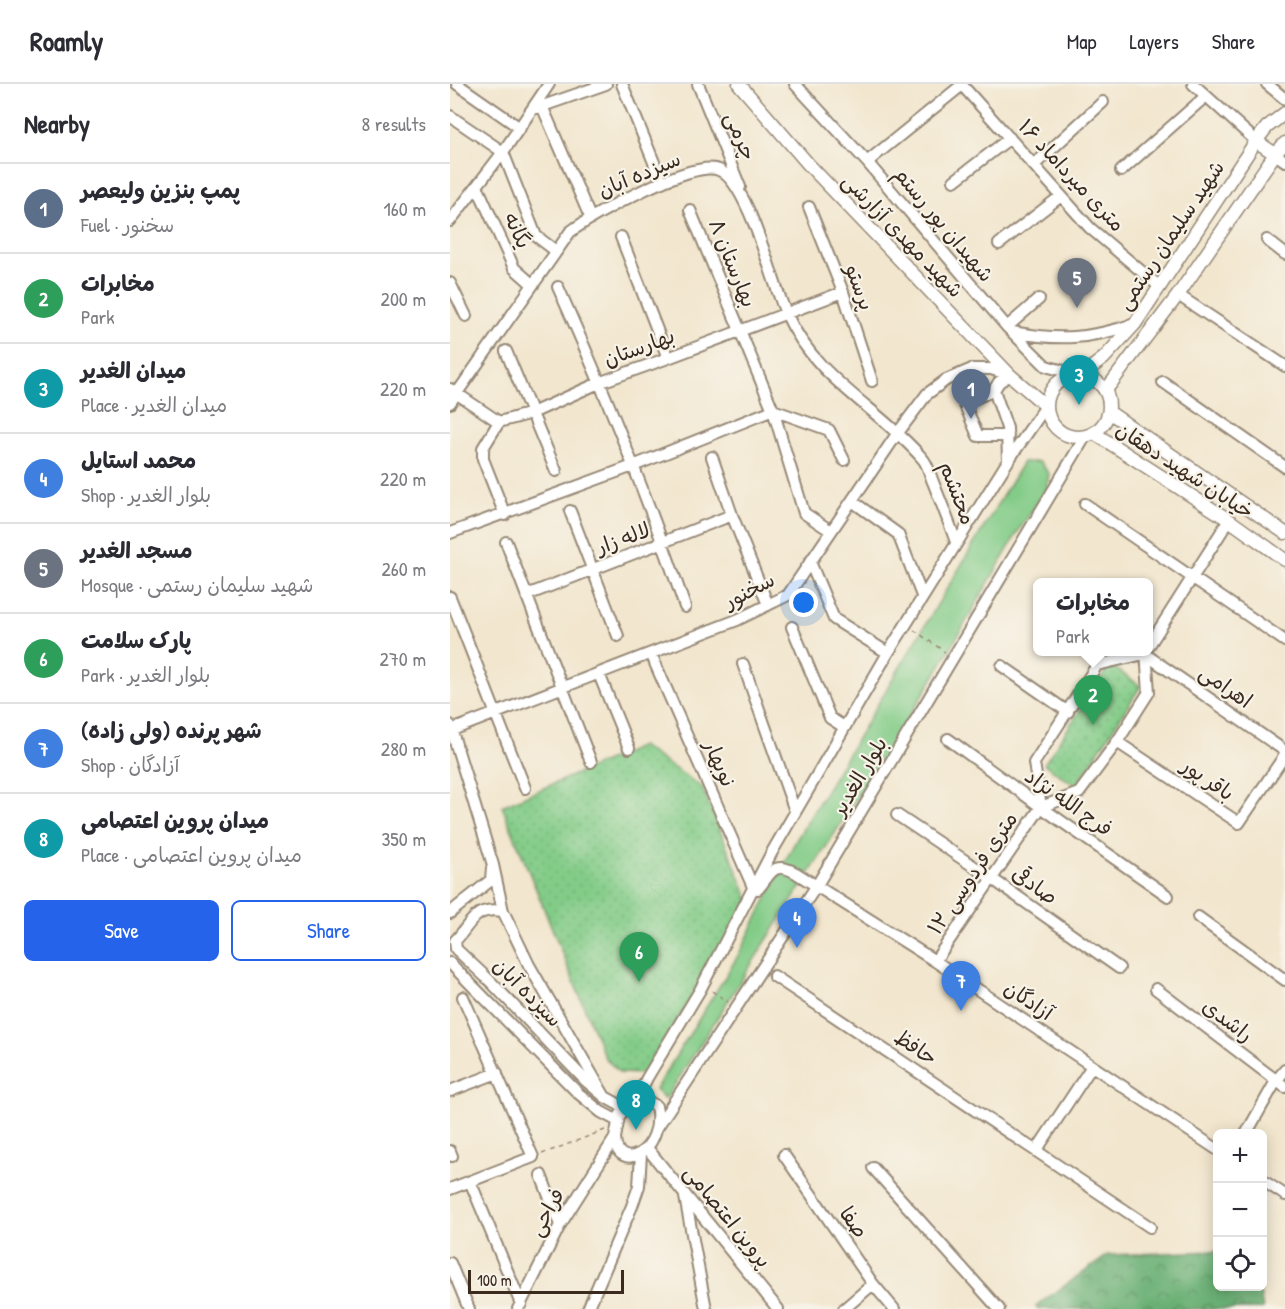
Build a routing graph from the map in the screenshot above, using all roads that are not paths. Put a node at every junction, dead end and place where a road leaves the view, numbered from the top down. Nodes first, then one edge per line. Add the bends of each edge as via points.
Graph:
1 (457, 84) edge
2 (549, 84) edge
3 (606, 84) edge
4 (622, 84) edge
5 (698, 84) edge
6 (739, 84) edge
7 (795, 84) edge
8 (1193, 84) edge
9 (1267, 84) edge
10 (962, 85) edge
11 (1206, 96) junction
12 (1285, 99) edge
13 (1103, 102) dead end
14 (542, 106) junction
15 (531, 111) junction
16 (1285, 113) edge
17 (450, 116) edge
18 (520, 128) junction
19 (1010, 138) junction
20 (1256, 141) junction
21 (1285, 143) edge
22 (503, 152) junction
23 (1280, 158) edge
24 (867, 162) junction
25 (1034, 165) junction
26 (1121, 171) dead end
27 (954, 181) dead end
28 (662, 183) junction
29 (477, 186) junction
30 (1061, 196) junction
31 (746, 204) junction
32 (809, 207) dead end
33 (690, 210) dead end
34 (590, 217) junction
35 (450, 221) edge
36 (621, 237) dead end
37 (1267, 240) dead end
38 (999, 244) dead end
39 (556, 251) junction
40 (1285, 254) edge
41 (450, 283) edge
42 (532, 284) junction
43 (558, 287) dead end
44 (1160, 287) junction
45 (843, 292) junction
46 (1178, 295) junction
47 (1039, 299) dead end
48 (786, 314) junction
49 (466, 316) dead end
50 (1135, 324) junction
51 (740, 330) junction
52 (1009, 330) junction
53 (506, 351) dead end
54 (669, 358) junction
55 (1285, 366) edge
56 (1078, 374) junction
57 (1010, 375) junction
58 (872, 381) dead end
59 (601, 382) junction
60 (1163, 382) dead end
61 (994, 390) junction
62 (1106, 390) junction
63 (452, 395) edge
64 (1046, 406) junction
65 (773, 410) junction
66 (532, 412) junction
67 (1109, 412) junction
68 (499, 422) junction
69 (897, 434) junction
70 (1089, 435) junction
71 (1008, 436) junction
72 (712, 457) dead end
73 (844, 460) dead end
74 (1008, 461) junction
75 (633, 466) junction
76 (1285, 467) edge
77 (556, 471) dead end
78 (852, 501) junction
79 (1085, 504) dead end
80 (570, 511) dead end
81 (505, 514) junction
82 (732, 515) junction
83 (1229, 520) junction
84 (831, 531) junction
85 (450, 533) edge
86 (1285, 534) edge
87 (506, 542) dead end
88 (956, 542) junction
89 (663, 544) junction
90 (1285, 560) edge
91 (810, 562) junction
92 (592, 570) junction
93 (1193, 577) junction
94 (527, 595) junction
95 (922, 596) junction
96 (450, 597) edge
97 (768, 605) junction
98 (685, 607) dead end
99 (792, 627) dead end
100 (618, 636) dead end
101 (1153, 639) edge
102 (1285, 641) edge
103 (888, 653) junction
104 (651, 654) junction
105 (1128, 656) edge
106 (1145, 656) edge
107 (1152, 656) edge
108 (743, 664) dead end
109 (1002, 666) dead end
110 (599, 674) junction
111 (562, 688) junction
112 (495, 712) junction
113 (1068, 712) junction
114 (451, 727) edge
115 (844, 727) junction
116 (948, 739) dead end
117 (1117, 742) junction
118 (628, 748) dead end
119 (1285, 753) edge
120 (591, 762) dead end
121 (525, 788) dead end
122 (1041, 807) junction
123 (795, 811) junction
124 (897, 815) dead end
125 (493, 865) junction
126 (991, 878) junction
127 (817, 885) junction
128 (753, 887) junction
129 (1168, 896) dead end
130 (746, 903) junction
131 (503, 911) junction
132 (450, 913) edge
133 (1198, 917) dead end
134 (453, 946) edge
135 (935, 961) junction
136 (453, 966) edge
137 (1119, 968) dead end
138 (774, 976) dead end
139 (1285, 980) edge
140 (1156, 989) dead end
141 (463, 997) dead end
142 (1092, 1066) junction
143 (1285, 1070) edge
144 (497, 1073) junction
145 (1281, 1084) edge
146 (450, 1091) edge
147 (605, 1097) junction
148 (636, 1100) junction
149 (625, 1108) junction
150 (617, 1124) junction
151 (656, 1129) junction
152 (1250, 1129) edge
153 (615, 1138) junction
154 (1213, 1147) edge
155 (644, 1151) junction
156 (1036, 1151) junction
157 (784, 1155) dead end
158 (873, 1168) dead end
159 (541, 1175) dead end
160 (470, 1181) junction
161 (1267, 1183) edge
162 (450, 1189) edge
163 (684, 1194) junction
164 (1285, 1195) edge
165 (560, 1225) junction
166 (1150, 1227) dead end
167 (450, 1263) edge
168 (873, 1284) junction
169 (519, 1306) edge
170 (469, 1309) edge
171 (588, 1309) edge
172 (706, 1309) edge
173 (778, 1309) edge
174 (844, 1309) edge
175 (894, 1309) edge
176 (999, 1309) edge

1 - 18 street
2 - 15 street
3 - 14 street
4 - 28 street
5 - 31 street, چرمی
6 - 57 main road, شهید مهدی آزارشی via 809,165
7 - 24 street, شهیدان پور رستم
8 - 11 street
9 - 12 street
10 - 19 street, ۱۶ متری میرداماد
10 - 24 street
11 - 20 street
11 - 26 street
13 - 25 street
14 - 15 street
14 - 34 street
15 - 18 street
16 - 20 main road, شهید سلیمان رستمی
17 - 22 street
18 - 22 street
19 - 25 street, ۱۶ متری میرداماد
19 - 27 street
20 - 23 main road
20 - 44 main road, شهید سلیمان رستمی
21 - 23 main road, شهید سلیمان رستمی
22 - 29 street
22 - 39 street via 536,236
23 - 46 main road, شهید سلیمان رستمی
24 - 52 street, شهیدان پور رستم
25 - 30 street, ۱۶ متری میرداماد
28 - 31 street, سیزده آبان via 704,168 719,171 729,178
28 - 34 street, سیزده آبان
29 - 35 street
29 - 42 street, یگانه via 513,268
30 - 38 street
30 - 44 street, ۱۶ متری میرداماد via 1090,228
31 - 48 street, سیزده آبان
32 - 45 street, پرستو
33 - 51 street, بهارستان ۸
34 - 39 street, سیزده آبان via 570,232
36 - 54 street
37 - 40 street
39 - 42 street, سیزده آبان
41 - 49 street
42 - 63 street, سیزده آبان
43 - 59 street
44 - 50 main road, شهید سلیمان رستمی
45 - 48 street, بهارستان
45 - 58 street, پرستو
46 - 55 street
46 - 62 main road, شهید سلیمان رستمی
47 - 52 street
48 - 51 street, بهارستان
48 - 69 street, سیزده آبان via 811,355
50 - 52 street via 1074,338 1043,338
50 - 56 main road, شهید سلیمان رستمی via 1104,358
51 - 54 street, بهارستان
51 - 65 street, بهارستان ۸
52 - 56 street, شهیدان پور رستم via 1046,366
53 - 66 street
54 - 59 street, بهارستان
56 - 62 main road via 1100,383
56 - 64 main road via 1055,384
57 - 61 street
57 - 64 main road, شهید مهدی آزارشی
57 - 69 street, سخنور via 972,369 946,380 927,394
59 - 66 street, بهارستان
59 - 75 street
60 - 76 street
61 - 71 street
61 - 71 street via 964,403 978,436
62 - 67 main road
63 - 68 street
64 - 70 main road via 1058,430 1066,435
64 - 74 street, بلوار الغدیر
65 - 73 street via 829,430
65 - 75 street
65 - 84 street, بهارستان ۸ via 804,513
66 - 68 street, بهارستان
66 - 77 street
67 - 70 main road via 1106,421
67 - 86 main road, خیابان شهید دهقان
68 - 81 street via 483,448 483,459
69 - 78 street, سخنور
69 - 88 street, محتشم via 924,459
70 - 83 main road, خیابان شهید دهقان
70 - 127 street, بلوار الغدیر
71 - 74 street
72 - 82 street
74 - 88 street, بلوار الغدیر
75 - 81 street
75 - 89 street
78 - 84 street, سخنور
78 - 95 street via 898,534
79 - 93 street
80 - 92 street
81 - 85 street
82 - 89 street, لاله زار
82 - 97 street
83 - 90 main road, خیابان شهید دهقان
83 - 93 street
84 - 91 street, سخنور
87 - 94 street
88 - 95 street, بلوار الغدیر
89 - 92 street, لاله زار
89 - 98 street
91 - 97 street, سخنور via 788,595
91 - 103 street via 834,619
92 - 94 street, لاله زار
92 - 100 street
93 - 101 street
93 - 102 street
94 - 111 street
95 - 103 street, بلوار الغدیر
96 - 112 street
97 - 104 street, سخنور
99 - 115 street via 830,718
103 - 115 street, بلوار الغدیر
104 - 110 street, سخنور
104 - 128 street, نوبهار
105 - 113 street via 1096,665
106 - 117 street via 1149,692
107 - 119 street, اهرامی
108 - 123 street
109 - 113 street
110 - 111 street, سخنور
110 - 118 street
111 - 112 street, سخنور
111 - 120 street
112 - 114 street, سخنور
112 - 121 street
113 - 122 street via 1034,763
114 - 125 street
115 - 123 street, بلوار الغدیر
116 - 122 street, فرج الله نژاد
117 - 119 street, باقر پور via 1239,823
117 - 122 street via 1079,793
122 - 126 street, ۱۲ متری فردوسی
122 - 129 street, فرج الله نژاد
123 - 128 street, بلوار الغدیر
124 - 126 street, صادقی
125 - 131 street
125 - 132 street via 490,880
126 - 135 street, ۱۲ متری فردوسی
126 - 137 street, صادقی
127 - 130 street, آزادگان via 778,867
127 - 135 street, آزادگان
127 - 151 street, بلوار الغدیر
128 - 130 street, بلوار الغدیر
130 - 148 street, بلوار الغدیر
131 - 134 street, سیزده آبان via 475,915
131 - 147 street via 529,965
133 - 139 street
134 - 147 street, سیزده آبان
135 - 142 street, آزادگان
136 - 150 street via 578,1093
138 - 156 street, حافظ
140 - 145 street, راشدی
141 - 144 street
142 - 154 street, آزادگان
142 - 156 street
143 - 145 street
144 - 146 street
144 - 160 street via 533,1157
145 - 152 street
147 - 149 street, سیزده آبان
148 - 149 street
148 - 151 street via 644,1098 656,1106
149 - 150 street
150 - 153 street
151 - 155 street
153 - 155 street via 624,1155 632,1157
153 - 165 street, فراحی
155 - 163 street, پروین اعتصامی
155 - 171 street via 632,1206
156 - 166 street, حافظ
157 - 168 street, صفا
158 - 176 street
159 - 165 street
160 - 162 street
160 - 169 street
161 - 164 street
163 - 172 street
163 - 173 street, پروین اعتصامی
165 - 169 street, فراحی
167 - 170 street
168 - 174 street
168 - 175 street, صفا

